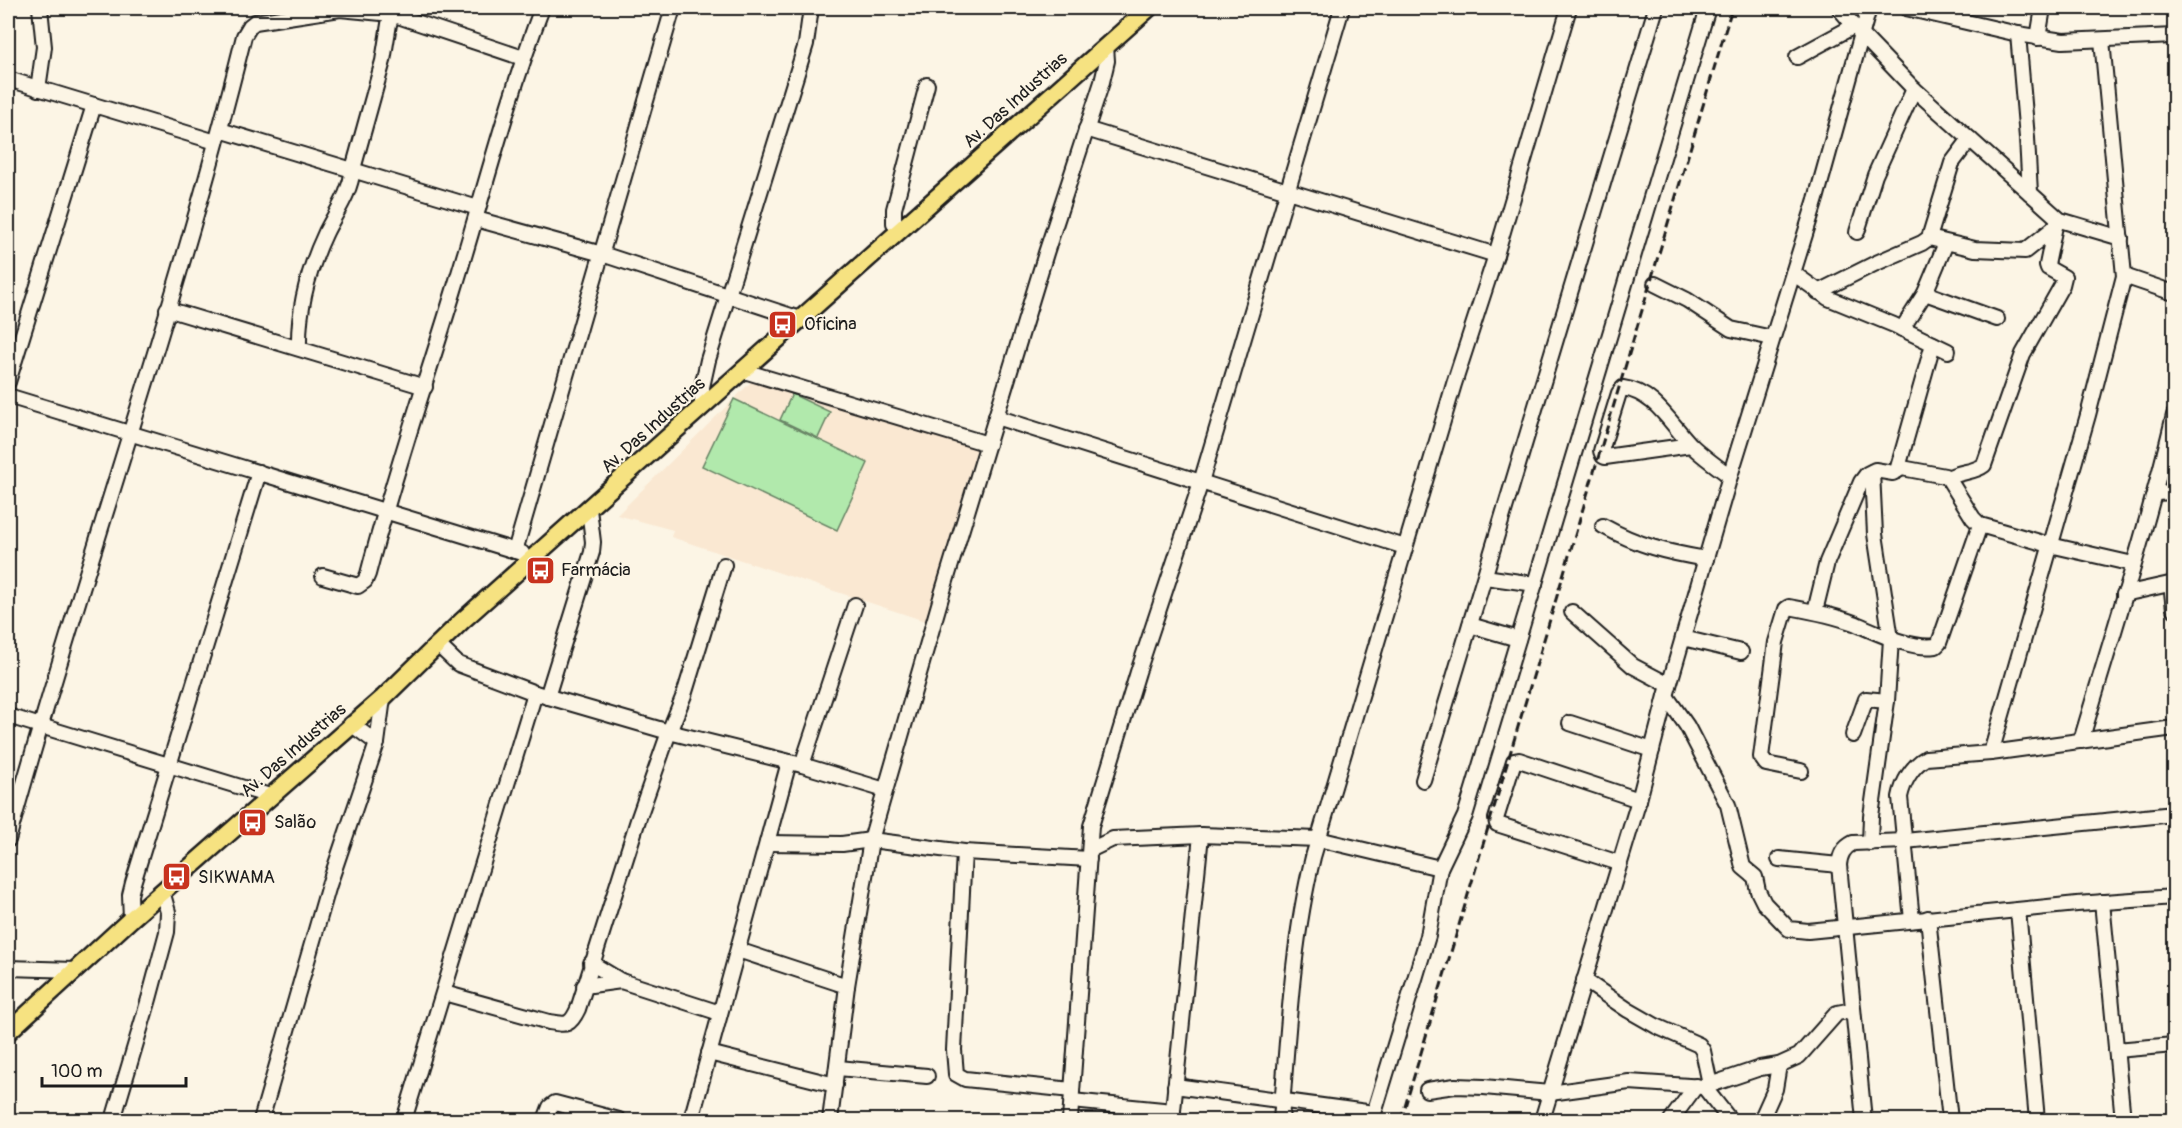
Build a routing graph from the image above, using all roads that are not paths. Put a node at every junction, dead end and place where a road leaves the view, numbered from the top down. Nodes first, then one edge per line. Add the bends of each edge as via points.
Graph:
1 (40, 8) edge
2 (542, 8) edge
3 (673, 8) edge
4 (811, 8) edge
5 (1149, 8) edge
6 (1342, 8) edge
7 (1569, 8) edge
8 (1656, 8) edge
9 (1708, 8) edge
10 (1839, 8) edge
11 (1869, 8) edge
12 (1906, 8) edge
13 (2043, 8) edge
14 (393, 11) edge
15 (1960, 14) edge
16 (1857, 30) junction
17 (2018, 34) junction
18 (2175, 36) edge
19 (2038, 38) junction
20 (2102, 40) junction
21 (1106, 46) junction
22 (1797, 57) dead end
23 (524, 58) junction
24 (8, 79) edge
25 (927, 85) dead end
26 (38, 89) junction
27 (1914, 89) junction
28 (94, 105) junction
29 (1086, 129) junction
30 (218, 136) junction
31 (1970, 139) junction
32 (353, 169) junction
33 (1286, 191) junction
34 (2030, 193) junction
35 (477, 213) junction
36 (2057, 223) junction
37 (898, 232) junction
38 (1857, 232) dead end
39 (1929, 238) junction
40 (2121, 238) junction
41 (1946, 243) junction
42 (2025, 250) junction
43 (602, 254) junction
44 (1496, 255) junction
45 (2048, 256) junction
46 (1793, 273) junction
47 (2124, 276) junction
48 (1655, 284) dead end
49 (1818, 292) junction
50 (1925, 293) junction
51 (2175, 293) edge
52 (728, 295) junction
53 (167, 309) junction
54 (800, 319) junction
55 (1997, 319) dead end
56 (1902, 328) junction
57 (1772, 338) junction
58 (1933, 344) junction
59 (292, 346) junction
60 (1948, 351) dead end
61 (744, 370) junction
62 (8, 381) edge
63 (425, 387) junction
64 (8, 396) edge
65 (702, 407) junction
66 (2175, 415) edge
67 (996, 417) junction
68 (131, 434) junction
69 (988, 444) junction
70 (1691, 445) junction
71 (1897, 471) junction
72 (260, 472) junction
73 (1872, 472) junction
74 (1730, 476) junction
75 (1948, 478) junction
76 (1201, 482) junction
77 (2175, 492) edge
78 (2156, 493) junction
79 (589, 509) junction
80 (384, 511) junction
81 (1604, 525) dead end
82 (1980, 525) junction
83 (2050, 545) junction
84 (1405, 547) junction
85 (515, 551) junction
86 (534, 557) junction
87 (1706, 560) junction
88 (2133, 564) junction
89 (724, 565) dead end
90 (322, 576) dead end
91 (1485, 577) junction
92 (1535, 584) junction
93 (2173, 584) edge
94 (2124, 594) junction
95 (855, 605) dead end
96 (2175, 609) edge
97 (1815, 611) junction
98 (1572, 612) dead end
99 (1470, 625) junction
100 (1683, 638) junction
101 (1518, 639) junction
102 (1891, 639) junction
103 (437, 644) junction
104 (1741, 652) dead end
105 (1668, 691) junction
106 (541, 695) junction
107 (383, 698) junction
108 (1887, 701) junction
109 (8, 716) edge
110 (1570, 723) dead end
111 (351, 724) junction
112 (39, 726) junction
113 (2175, 728) edge
114 (669, 732) junction
115 (1853, 735) dead end
116 (2081, 741) junction
117 (377, 743) junction
118 (1652, 750) junction
119 (1991, 753) junction
120 (795, 764) junction
121 (168, 766) junction
122 (1801, 771) dead end
123 (1422, 780) dead end
124 (885, 790) junction
125 (270, 796) junction
126 (1639, 800) junction
127 (2175, 814) edge
128 (1091, 826) junction
129 (1201, 835) junction
130 (1113, 839) junction
131 (1318, 839) junction
132 (8, 840) edge
133 (871, 840) junction
134 (1905, 841) junction
135 (767, 843) junction
136 (1870, 843) junction
137 (964, 852) junction
138 (1090, 855) junction
139 (1779, 859) dead end
140 (1619, 863) junction
141 (1839, 865) junction
142 (1440, 868) junction
143 (165, 889) junction
144 (2175, 897) edge
145 (2102, 902) junction
146 (2018, 910) junction
147 (1928, 918) junction
148 (131, 919) junction
149 (1912, 920) junction
150 (1846, 926) junction
151 (738, 950) junction
152 (591, 963) junction
153 (8, 968) edge
154 (75, 970) junction
155 (1584, 980) junction
156 (621, 981) junction
157 (584, 986) junction
158 (847, 986) junction
159 (444, 993) junction
160 (1852, 1010) junction
161 (720, 1013) junction
162 (8, 1032) edge
163 (2175, 1045) edge
164 (2116, 1050) junction
165 (709, 1053) junction
166 (1779, 1065) junction
167 (838, 1068) junction
168 (927, 1076) dead end
169 (835, 1085) junction
170 (1175, 1086) junction
171 (1703, 1086) junction
172 (1427, 1090) dead end
173 (1550, 1093) junction
174 (1072, 1096) junction
175 (1282, 1101) junction
176 (1173, 1116) edge
177 (1373, 1117) edge
178 (113, 1120) edge
179 (261, 1120) edge
180 (404, 1120) edge
181 (545, 1120) edge
182 (619, 1120) edge
183 (691, 1120) edge
184 (830, 1120) edge
185 (1070, 1120) edge
186 (1281, 1120) edge
187 (1542, 1120) edge
188 (1671, 1120) edge
189 (1730, 1120) edge
190 (1761, 1120) edge
191 (1864, 1120) edge
192 (1950, 1120) edge
193 (2037, 1120) edge
194 (2123, 1120) edge

1 - 26 street via 44,47
2 - 23 street
3 - 43 street
4 - 52 street via 806,44
5 - 21 main road, Av. Das Industrias
6 - 33 street
7 - 44 street
8 - 91 street
9 - 92 street
10 - 16 street
11 - 16 street
12 - 15 street
13 - 19 street
14 - 23 street
14 - 30 street via 340,9 249,26
14 - 32 street
15 - 17 street
16 - 22 street
16 - 27 street
16 - 46 street via 1816,199
17 - 19 street
17 - 34 street
18 - 20 street
19 - 20 street
20 - 40 street
21 - 29 street via 1105,68
21 - 37 main road, Av. Das Industrias
23 - 35 street
24 - 26 street
25 - 37 street via 894,209
26 - 28 street
27 - 31 street
27 - 38 street via 1875,175
28 - 30 street
28 - 62 street
29 - 33 street
29 - 67 street
30 - 32 street
30 - 53 street
31 - 34 street
31 - 39 street via 1952,163
32 - 35 street
32 - 59 street via 343,204 315,260
33 - 44 street
33 - 76 street
34 - 36 street
35 - 43 street
35 - 63 street
36 - 40 street
36 - 42 street
36 - 45 street
37 - 54 main road, Av. Das Industrias
39 - 41 street
39 - 49 street
40 - 47 street
41 - 42 street via 1975,249
41 - 50 street
42 - 45 street
43 - 52 street
43 - 85 street
44 - 84 street
45 - 75 street via 2048,268 2064,276 2062,285 2023,354 1986,461 1979,469
46 - 49 street
46 - 57 street
47 - 51 street
47 - 83 street
48 - 57 street via 1731,329
49 - 56 street
50 - 55 street
50 - 56 street
52 - 54 street
52 - 65 street via 705,371
53 - 59 street
53 - 68 street
54 - 61 main road, Av. Das Industrias
56 - 58 street
57 - 74 street
58 - 60 street
58 - 71 street
59 - 63 street
61 - 65 main road, Av. Das Industrias
61 - 69 street
63 - 80 street
64 - 68 street
65 - 79 main road, Av. Das Industrias
66 - 78 street
67 - 69 street
67 - 76 street
68 - 72 street
68 - 112 street
69 - 124 street
70 - 70 street via 1605,457 1601,451 1623,388 1640,393 1658,406
70 - 74 street
71 - 73 street
71 - 75 street via 1909,468
72 - 80 street
72 - 121 street
73 - 97 street via 1861,482 1846,514 1827,562
73 - 102 street via 1875,534
74 - 87 street
75 - 82 street
76 - 84 street
76 - 128 street
77 - 78 street
78 - 88 street
79 - 86 main road, Av. Das Industrias
79 - 106 street via 592,552
80 - 85 street
80 - 90 street via 362,585
81 - 87 street via 1643,545
82 - 83 street
82 - 102 street via 1939,643 1931,646
83 - 88 street
83 - 119 street
84 - 131 street
85 - 86 street
86 - 103 main road, Av. Das Industrias
87 - 100 street
88 - 94 street
89 - 114 street
91 - 92 street
91 - 99 street
92 - 101 street
93 - 94 street
93 - 96 street
94 - 116 street
95 - 120 street
97 - 102 street
97 - 122 street via 1789,607 1784,613 1776,642 1760,754 1766,764
98 - 105 street
99 - 101 street
99 - 123 street
100 - 104 street
100 - 105 street
101 - 142 street via 1466,816
102 - 108 street
103 - 106 street via 458,664
103 - 107 main road, Av. Das Industrias
105 - 118 street
105 - 150 street via 1728,806 1741,863 1755,877 1764,903 1794,931
106 - 114 street
106 - 159 street
107 - 111 main road, Av. Das Industrias
107 - 117 street
108 - 115 street via 1866,699
108 - 136 street
109 - 112 street
110 - 118 street
111 - 117 street
111 - 125 main road, Av. Das Industrias
112 - 121 street
112 - 132 street
113 - 116 street
114 - 120 street
114 - 152 street
116 - 119 street
117 - 179 street via 329,885
118 - 126 street
119 - 134 street via 1926,758 1918,764 1900,793
120 - 124 street
120 - 135 street
121 - 125 street
121 - 148 street via 130,895
124 - 133 street
125 - 143 main road, Av. Das Industrias
126 - 140 street
126 - 140 street via 1520,760 1514,761 1508,775 1497,824
127 - 134 street
128 - 130 street
128 - 138 street
129 - 130 street
129 - 131 street
129 - 170 street
130 - 138 street
131 - 142 street
131 - 175 street via 1304,892
133 - 135 street via 842,844
133 - 137 street
133 - 158 street
134 - 136 street
134 - 149 street
135 - 151 street
136 - 141 street via 1846,847
137 - 138 street
137 - 174 street via 956,1074
138 - 174 street
139 - 141 street
140 - 155 street
141 - 150 street
142 - 177 street via 1428,936
143 - 148 main road
143 - 178 street via 167,932
144 - 145 street
145 - 146 street
145 - 164 street
146 - 147 street
146 - 193 street
147 - 149 street
147 - 192 street
148 - 154 main road
149 - 150 street
150 - 160 street
151 - 158 street
151 - 161 street
152 - 156 street
152 - 157 street
153 - 154 street
154 - 162 main road
155 - 171 street via 1656,1026 1699,1045 1703,1050
155 - 173 street
156 - 157 street
156 - 161 street
157 - 159 street via 578,1009 565,1025
158 - 167 street
159 - 180 street
160 - 166 street via 1838,1013 1799,1056
160 - 191 street
161 - 165 street
163 - 164 street
164 - 194 street
165 - 169 street
165 - 183 street
166 - 171 street
166 - 190 street via 1775,1089
167 - 168 street
167 - 169 street
169 - 184 street
170 - 175 street
170 - 176 street
171 - 173 street via 1629,1082
171 - 188 street
171 - 189 street
172 - 173 street via 1484,1086
173 - 187 street
174 - 176 street
174 - 185 street
175 - 177 street
175 - 186 street
181 - 182 street via 555,1103

